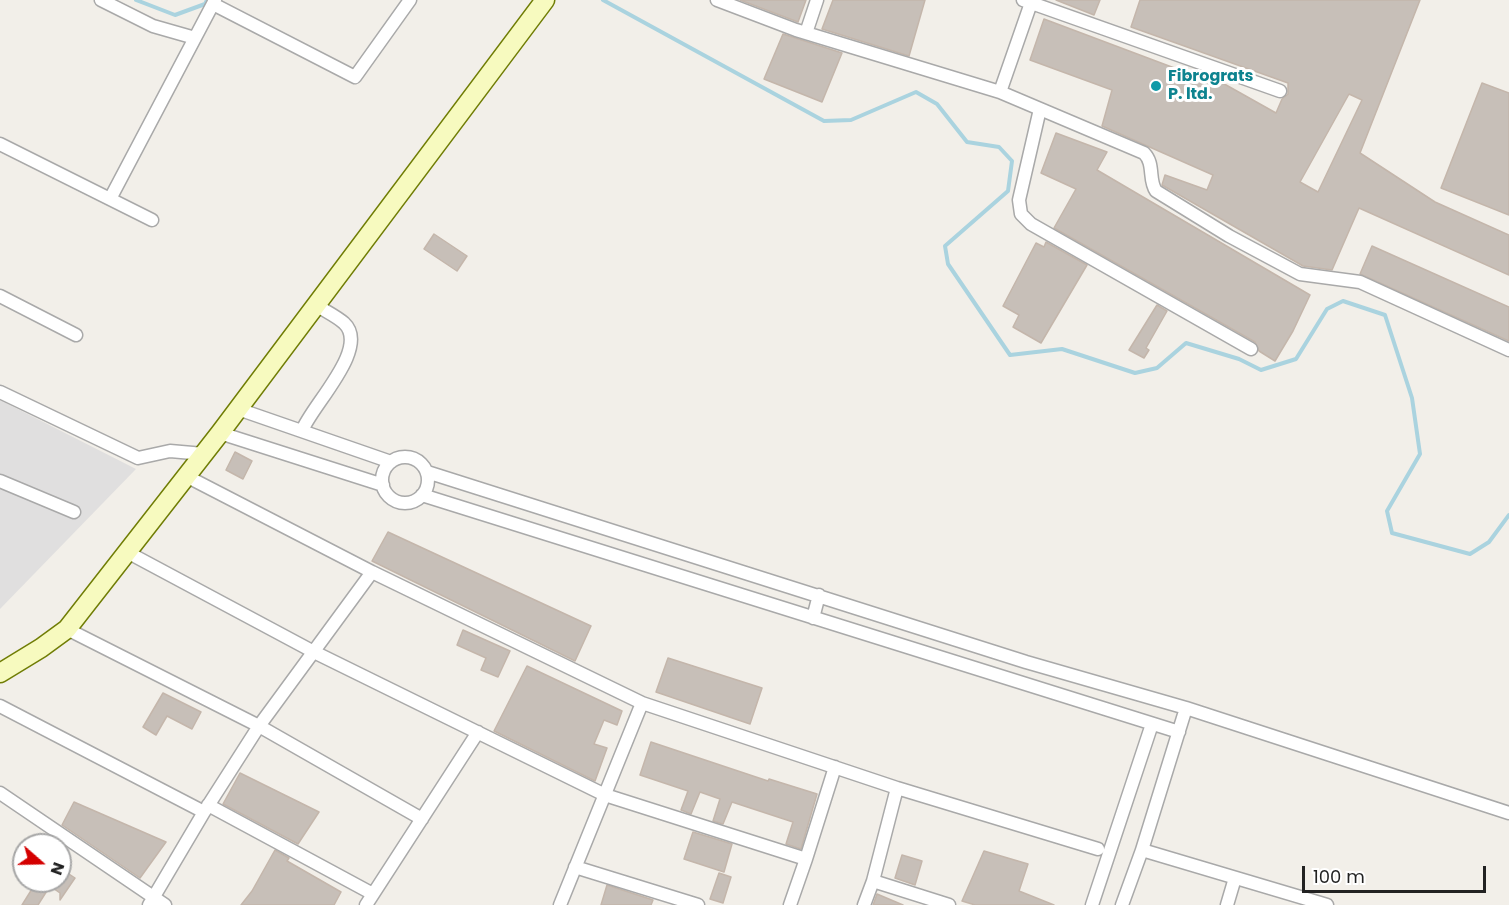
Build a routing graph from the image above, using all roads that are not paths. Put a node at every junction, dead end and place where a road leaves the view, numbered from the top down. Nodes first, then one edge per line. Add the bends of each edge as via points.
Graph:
1 (101, 0) edge
2 (410, 0) edge
3 (546, 0) edge
4 (717, 0) edge
5 (817, 0) edge
6 (1029, 1) edge
7 (214, 2) edge
8 (806, 33) junction
9 (195, 38) junction
10 (1275, 90) dead end
11 (1000, 92) junction
12 (1040, 109) junction
13 (0, 144) edge
14 (110, 199) junction
15 (152, 220) dead end
16 (0, 296) edge
17 (316, 305) junction
18 (76, 335) dead end
19 (1251, 350) dead end
20 (1509, 350) edge
21 (0, 392) edge
22 (238, 409) junction
23 (302, 431) junction
24 (220, 433) junction
25 (204, 454) junction
26 (391, 462) junction
27 (427, 472) junction
28 (186, 476) junction
29 (0, 481) edge
30 (383, 485) junction
31 (423, 495) junction
32 (74, 512) dead end
33 (127, 552) junction
34 (372, 572) junction
35 (819, 595) junction
36 (813, 618) junction
37 (67, 629) junction
38 (314, 652) junction
39 (0, 672) edge
40 (642, 703) junction
41 (0, 706) edge
42 (1186, 708) junction
43 (1152, 724) junction
44 (259, 726) junction
45 (478, 732) junction
46 (1179, 732) junction
47 (835, 767) junction
48 (897, 788) junction
49 (0, 793) edge
50 (605, 795) junction
51 (206, 808) junction
52 (1509, 813) edge
53 (422, 819) junction
54 (1098, 849) dead end
55 (1142, 850) junction
56 (806, 859) junction
57 (575, 867) junction
58 (1235, 878) junction
59 (873, 881) junction
60 (369, 900) edge
61 (152, 901) edge
62 (1307, 902) edge
63 (165, 905) edge
64 (560, 905) edge
65 (698, 905) edge
66 (790, 905) edge
67 (864, 905) edge
68 (949, 905) edge
69 (1092, 905) edge
70 (1122, 905) edge
71 (1227, 905) edge
72 (1327, 905) edge

1 - 9 street via 153,26
2 - 7 street via 355,77
3 - 17 street
4 - 8 street
5 - 8 street
6 - 10 street
6 - 11 street
7 - 9 street
8 - 11 street
9 - 14 street
11 - 12 street
12 - 19 street via 1018,200 1022,214 1031,224
12 - 20 street via 1144,153 1149,158 1151,184 1156,191 1300,274 1360,282
13 - 14 street
14 - 15 street
16 - 18 street
17 - 22 street
17 - 23 street via 345,324 352,339 348,357
21 - 25 street via 138,458 170,451
22 - 23 street
22 - 24 street
23 - 26 street
24 - 25 street
24 - 30 street
25 - 28 street
26 - 27 street via 409,457 420,462
26 - 30 street via 383,472
27 - 31 street via 428,484
27 - 35 street
28 - 33 street
28 - 34 street
29 - 32 street
30 - 31 street via 388,496 399,502 412,502
31 - 36 street
33 - 37 street
33 - 38 street
34 - 38 street
34 - 40 street
35 - 36 street
35 - 42 street via 1026,662
36 - 43 street
37 - 39 street
37 - 44 street
38 - 44 street
38 - 45 street
40 - 47 street
40 - 50 street
41 - 51 street
42 - 46 street
42 - 52 street
43 - 46 street
43 - 69 street
44 - 51 street
44 - 53 street
45 - 50 street
45 - 53 street
46 - 55 street
47 - 48 street
47 - 56 street
48 - 54 street
48 - 59 street
49 - 61 street
50 - 56 street
50 - 57 street
51 - 60 street
51 - 61 street
53 - 60 street
55 - 58 street
55 - 70 street
56 - 66 street
57 - 64 street
57 - 65 street
58 - 62 street
58 - 71 street
59 - 67 street
59 - 68 street
61 - 63 street
62 - 72 street

